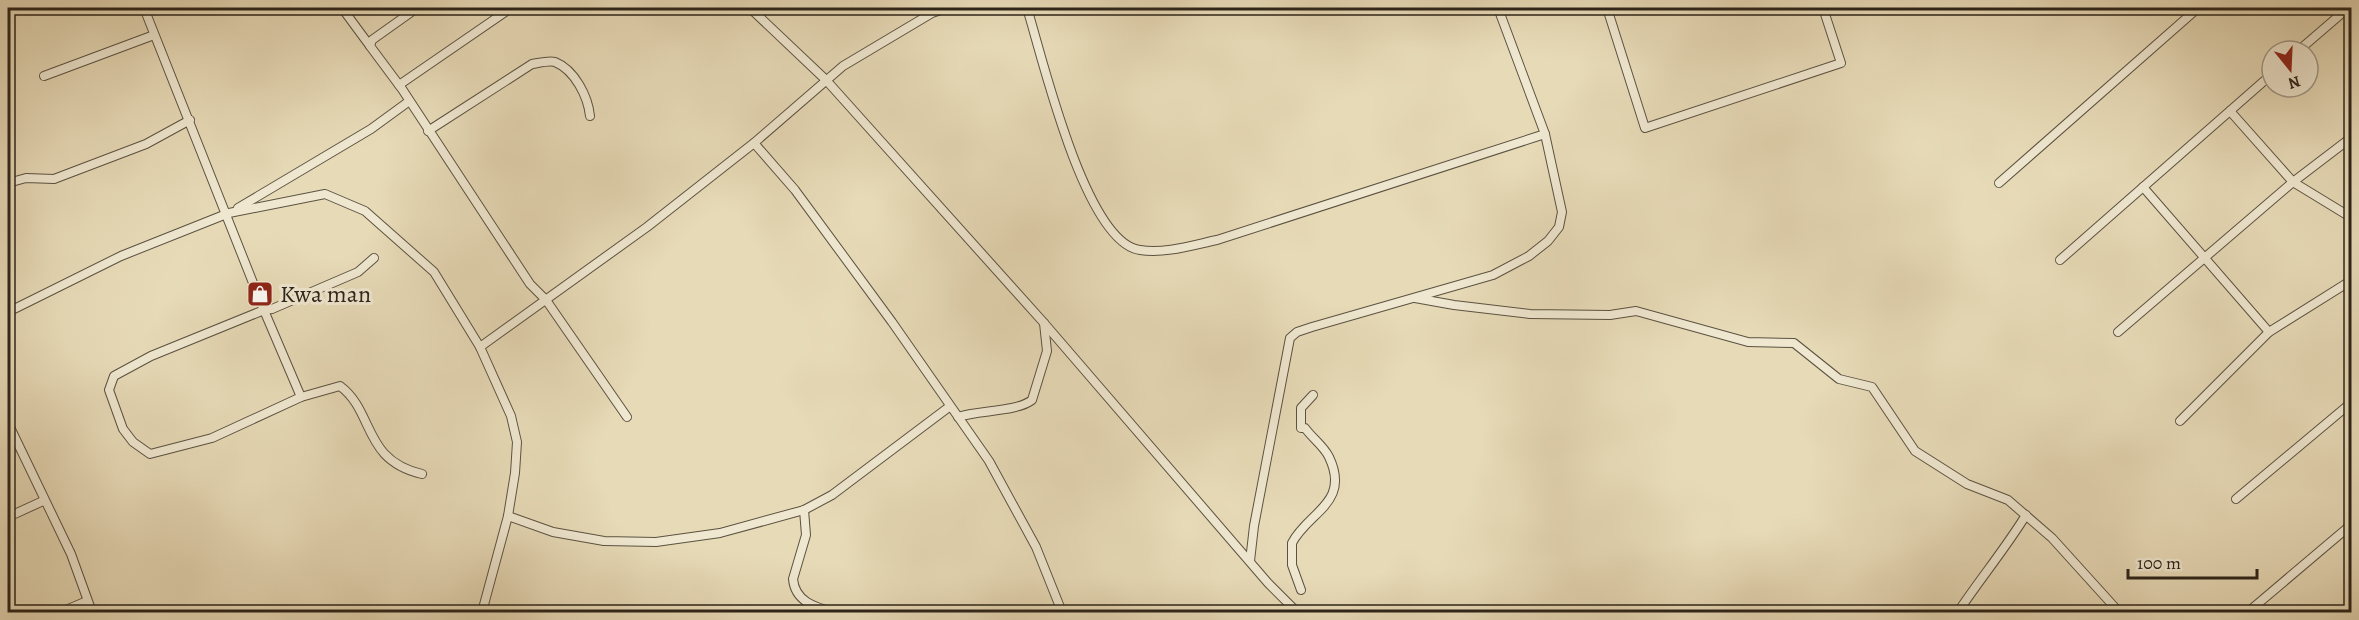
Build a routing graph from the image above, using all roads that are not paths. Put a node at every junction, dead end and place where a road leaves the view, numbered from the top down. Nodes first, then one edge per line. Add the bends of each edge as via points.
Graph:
1 (144, 8) edge
2 (342, 8) edge
3 (417, 8) edge
4 (511, 8) edge
5 (750, 8) edge
6 (947, 8) edge
7 (1027, 8) edge
8 (1498, 8) edge
9 (1607, 8) edge
10 (1822, 8) edge
11 (2198, 8) edge
12 (2348, 8) edge
13 (154, 35) junction
14 (2312, 39) edge
15 (369, 46) junction
16 (44, 76) dead end
17 (826, 80) junction
18 (399, 85) junction
19 (2260, 85) edge
20 (408, 102) junction
21 (2230, 111) junction
22 (590, 116) dead end
23 (190, 120) junction
24 (428, 131) junction
25 (1545, 134) junction
26 (2352, 137) edge
27 (754, 143) junction
28 (2293, 182) junction
29 (8, 183) edge
30 (1998, 183) dead end
31 (2143, 187) junction
32 (228, 213) junction
33 (2352, 218) edge
34 (374, 258) dead end
35 (2204, 258) junction
36 (2060, 260) dead end
37 (2352, 280) edge
38 (1415, 298) junction
39 (546, 300) junction
40 (264, 310) junction
41 (8, 312) edge
42 (1044, 323) junction
43 (2118, 332) dead end
44 (2270, 332) junction
45 (480, 346) junction
46 (1313, 395) dead end
47 (301, 397) junction
48 (2352, 402) edge
49 (949, 407) junction
50 (627, 417) dead end
51 (957, 417) junction
52 (2180, 421) dead end
53 (8, 423) edge
54 (422, 474) dead end
55 (2236, 500) dead end
56 (43, 501) junction
57 (804, 510) junction
58 (2026, 515) junction
59 (508, 516) junction
60 (8, 517) edge
61 (2352, 524) edge
62 (1250, 561) junction
63 (1301, 590) dead end
64 (87, 601) junction
65 (61, 612) edge
66 (93, 612) edge
67 (482, 612) edge
68 (833, 612) edge
69 (1062, 612) edge
70 (1297, 612) edge
71 (1958, 612) edge
72 (2119, 612) edge
73 (2248, 612) edge

1 - 13 street
2 - 15 street
3 - 15 street
4 - 18 street
5 - 17 street
6 - 17 street via 872,47
7 - 25 street via 1078,173 1101,218 1124,242 1138,250 1173,249 1217,240
8 - 25 street
9 - 10 street via 1645,128 1841,63
11 - 30 street
12 - 14 street
13 - 16 street
13 - 23 street
15 - 18 street
17 - 27 street
17 - 42 street
18 - 20 street
19 - 21 street
20 - 24 street
20 - 32 street via 371,129
21 - 28 street
21 - 31 street
22 - 24 street via 585,94 567,70 550,61 532,64
23 - 29 street via 146,144 54,179 26,177
23 - 32 street
24 - 39 street via 530,284
25 - 38 street via 1562,212 1559,227 1548,241 1493,275
26 - 28 street
27 - 39 street
27 - 49 street via 795,190
28 - 33 street
28 - 35 street
31 - 35 street
31 - 36 street
32 - 40 street
32 - 41 street via 122,256
32 - 45 street via 325,195 365,211 434,273
34 - 40 street via 358,272
35 - 43 street
35 - 44 street
37 - 44 street
38 - 58 street via 1530,314 1610,315 1636,311 1748,342 1794,344 1839,379 1872,387 1915,450 1967,484 2008,500
38 - 62 street via 1312,327 1290,338
39 - 45 street
39 - 50 street
40 - 47 street
40 - 47 street via 151,356 114,376 109,390 123,429 150,454 212,438
42 - 51 street via 1047,351 1032,400 1026,405
42 - 62 street
44 - 52 street
45 - 59 street via 511,416 517,442
46 - 63 street via 1301,408 1301,428 1330,457 1334,476 1328,505 1292,543 1292,565
47 - 54 street via 340,386 351,394 385,456
48 - 55 street
49 - 51 street
49 - 57 street via 861,476
51 - 69 street via 1007,493 1036,547
53 - 56 street
56 - 60 street
56 - 64 street via 71,554
57 - 59 street via 690,539 632,543 577,538
57 - 68 street via 806,535 794,585 804,602
58 - 71 street
58 - 72 street
59 - 67 street
61 - 73 street
62 - 70 street
64 - 65 street
64 - 66 street

